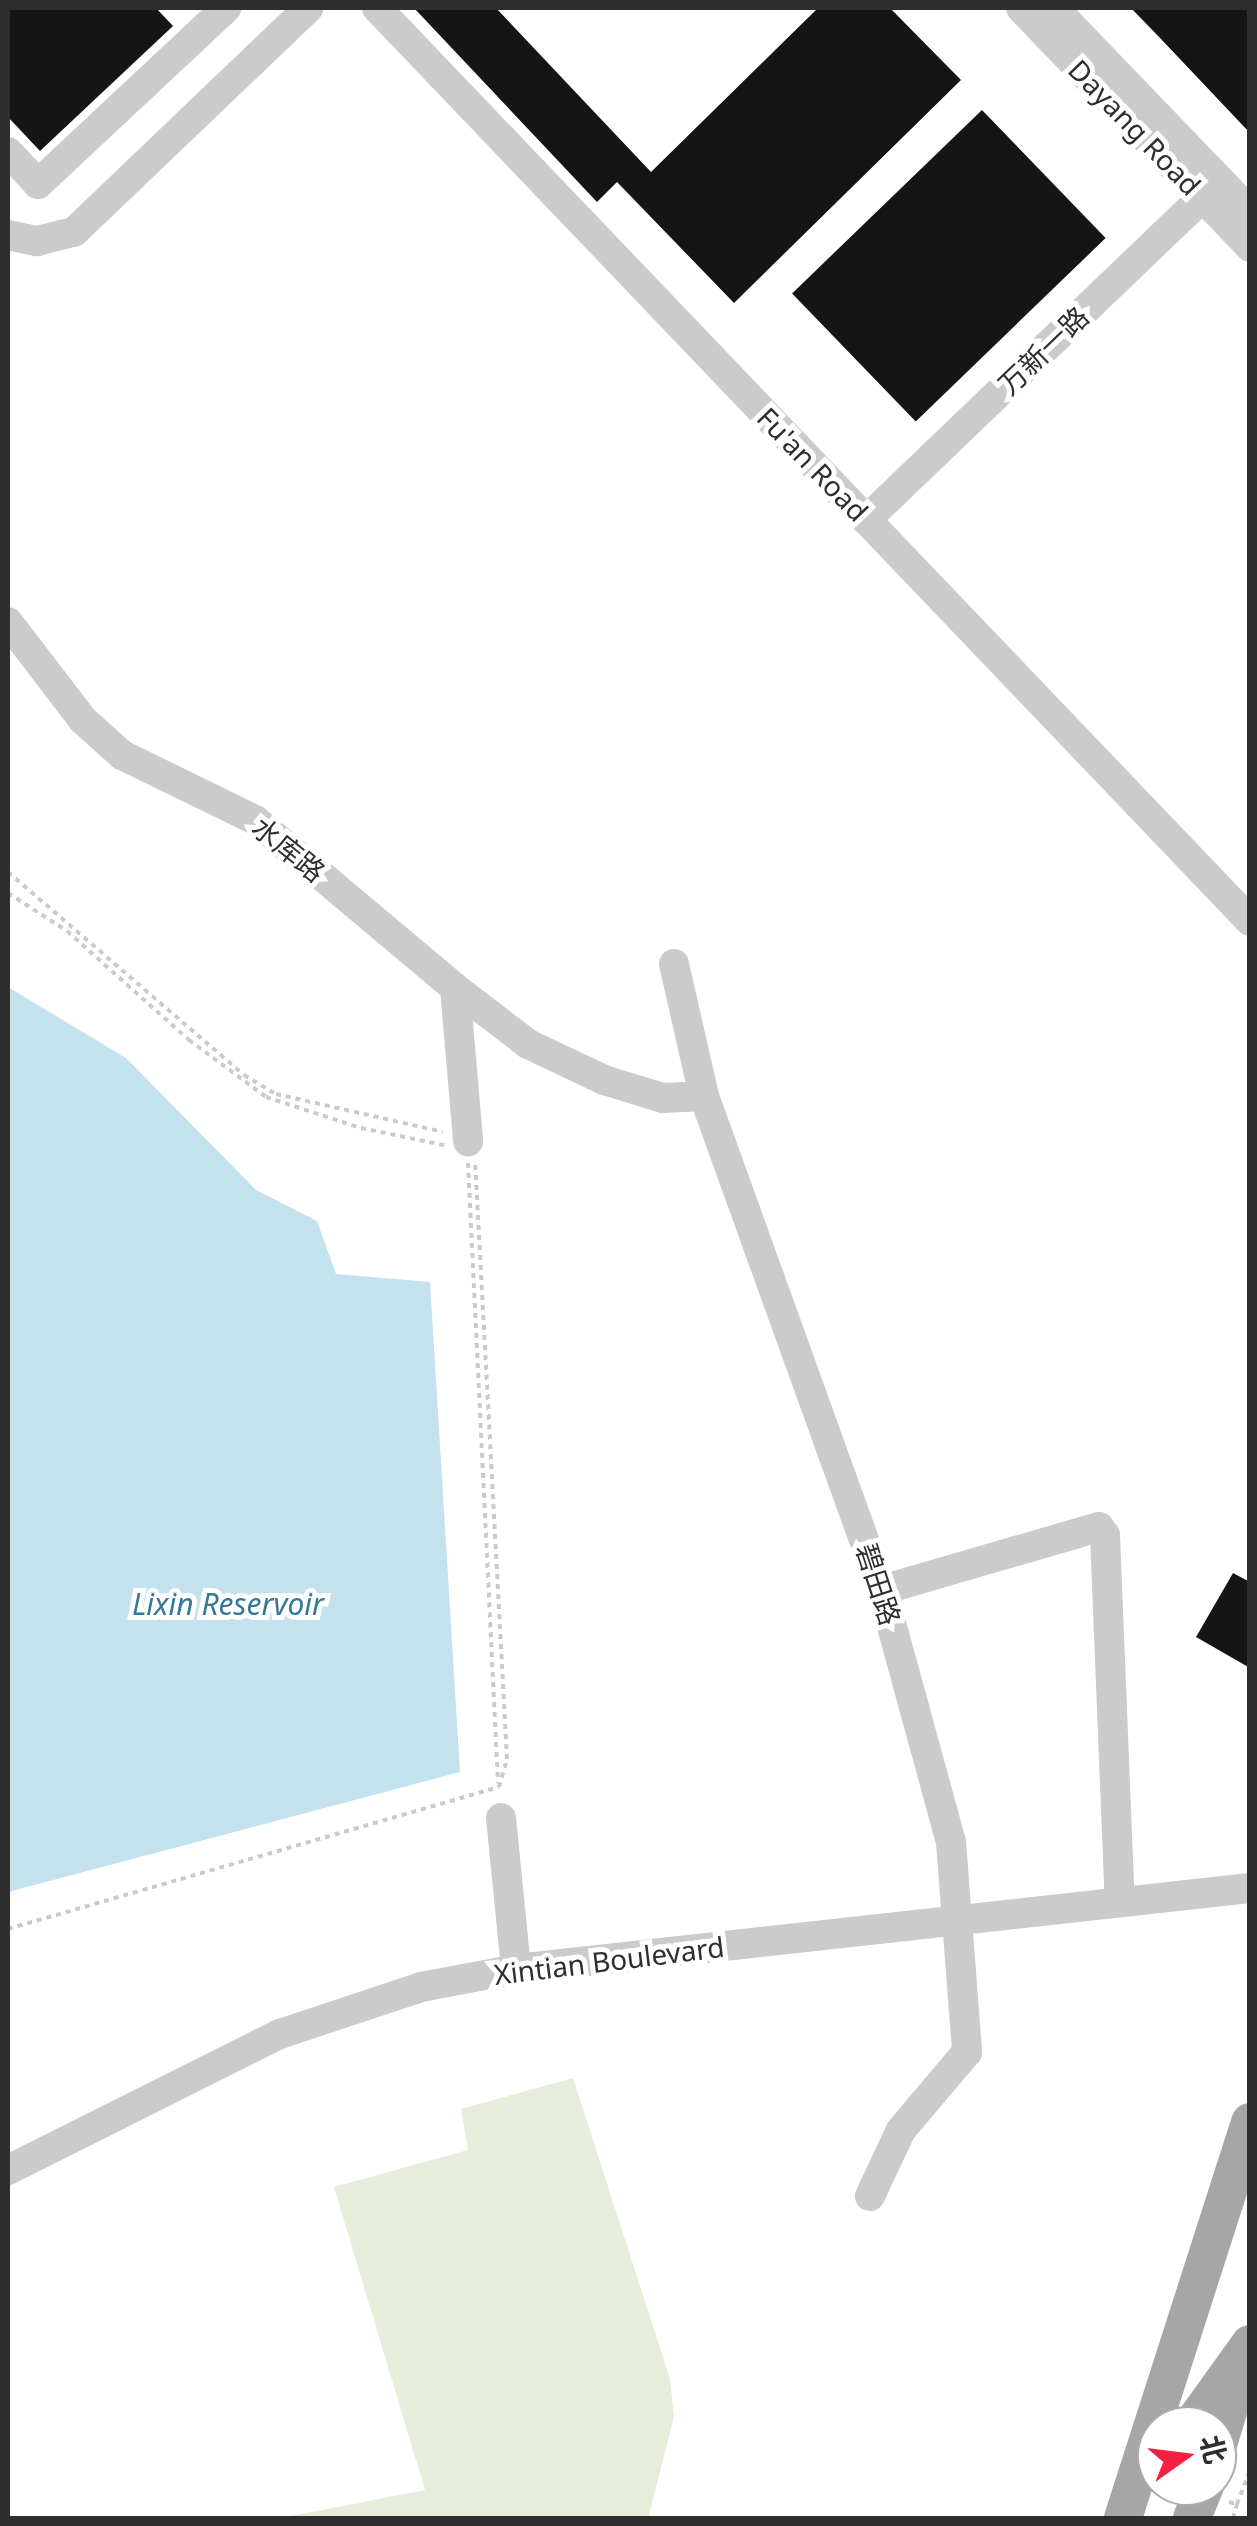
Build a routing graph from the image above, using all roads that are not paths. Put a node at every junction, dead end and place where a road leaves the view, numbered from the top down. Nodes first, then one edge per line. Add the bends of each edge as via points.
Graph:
1 (226, 8) edge
2 (308, 8) edge
3 (376, 8) edge
4 (1021, 8) edge
5 (1054, 8) edge
6 (8, 152) edge
7 (1211, 189) junction
8 (1250, 212) edge
9 (8, 235) edge
10 (1250, 247) edge
11 (866, 520) junction
12 (8, 622) edge
13 (1250, 921) edge
14 (674, 964) dead end
15 (454, 988) junction
16 (704, 1096) junction
17 (468, 1147) road end
18 (882, 1590) junction
19 (500, 1802) road end
20 (1250, 1888) edge
21 (1120, 1902) junction
22 (958, 1920) junction
23 (516, 1969) junction
24 (1250, 2122) edge
25 (8, 2170) edge
26 (870, 2196) dead end
27 (1250, 2206) edge
28 (1250, 2342) edge
29 (1250, 2404) edge
30 (1185, 2406) edge
31 (1205, 2406) edge
32 (1230, 2406) edge
33 (1237, 2426) edge
34 (1123, 2518) edge

1 - 6 street via 38,184
2 - 9 street via 74,232 37,240
3 - 11 street, Fu'an Road
4 - 7 street, Dayang Road
5 - 7 street, Dayang Road
7 - 8 street, Dayang Road
7 - 10 street, Dayang Road
7 - 11 street, 万新一路
11 - 13 street, Fu'an Road
12 - 15 street, 水库路 via 82,720 122,755 256,820
14 - 16 street, 碧田路
15 - 16 street, 水库路 via 528,1044 604,1080 663,1098
15 - 17 street
16 - 18 street, 碧田路
18 - 21 street via 1099,1527 1105,1535
18 - 22 street, 碧田路 via 939,1784
19 - 23 street
20 - 21 street, Xintian Boulevard
21 - 22 street, Xintian Boulevard
22 - 23 street, Xintian Boulevard
22 - 26 street, 碧田路 via 966,2052 901,2130
23 - 25 street, Xintian Boulevard via 421,1986 280,2034
24 - 34 main road
27 - 30 main road
28 - 31 main road, bridge
28 - 32 main road, bridge
29 - 33 main road

